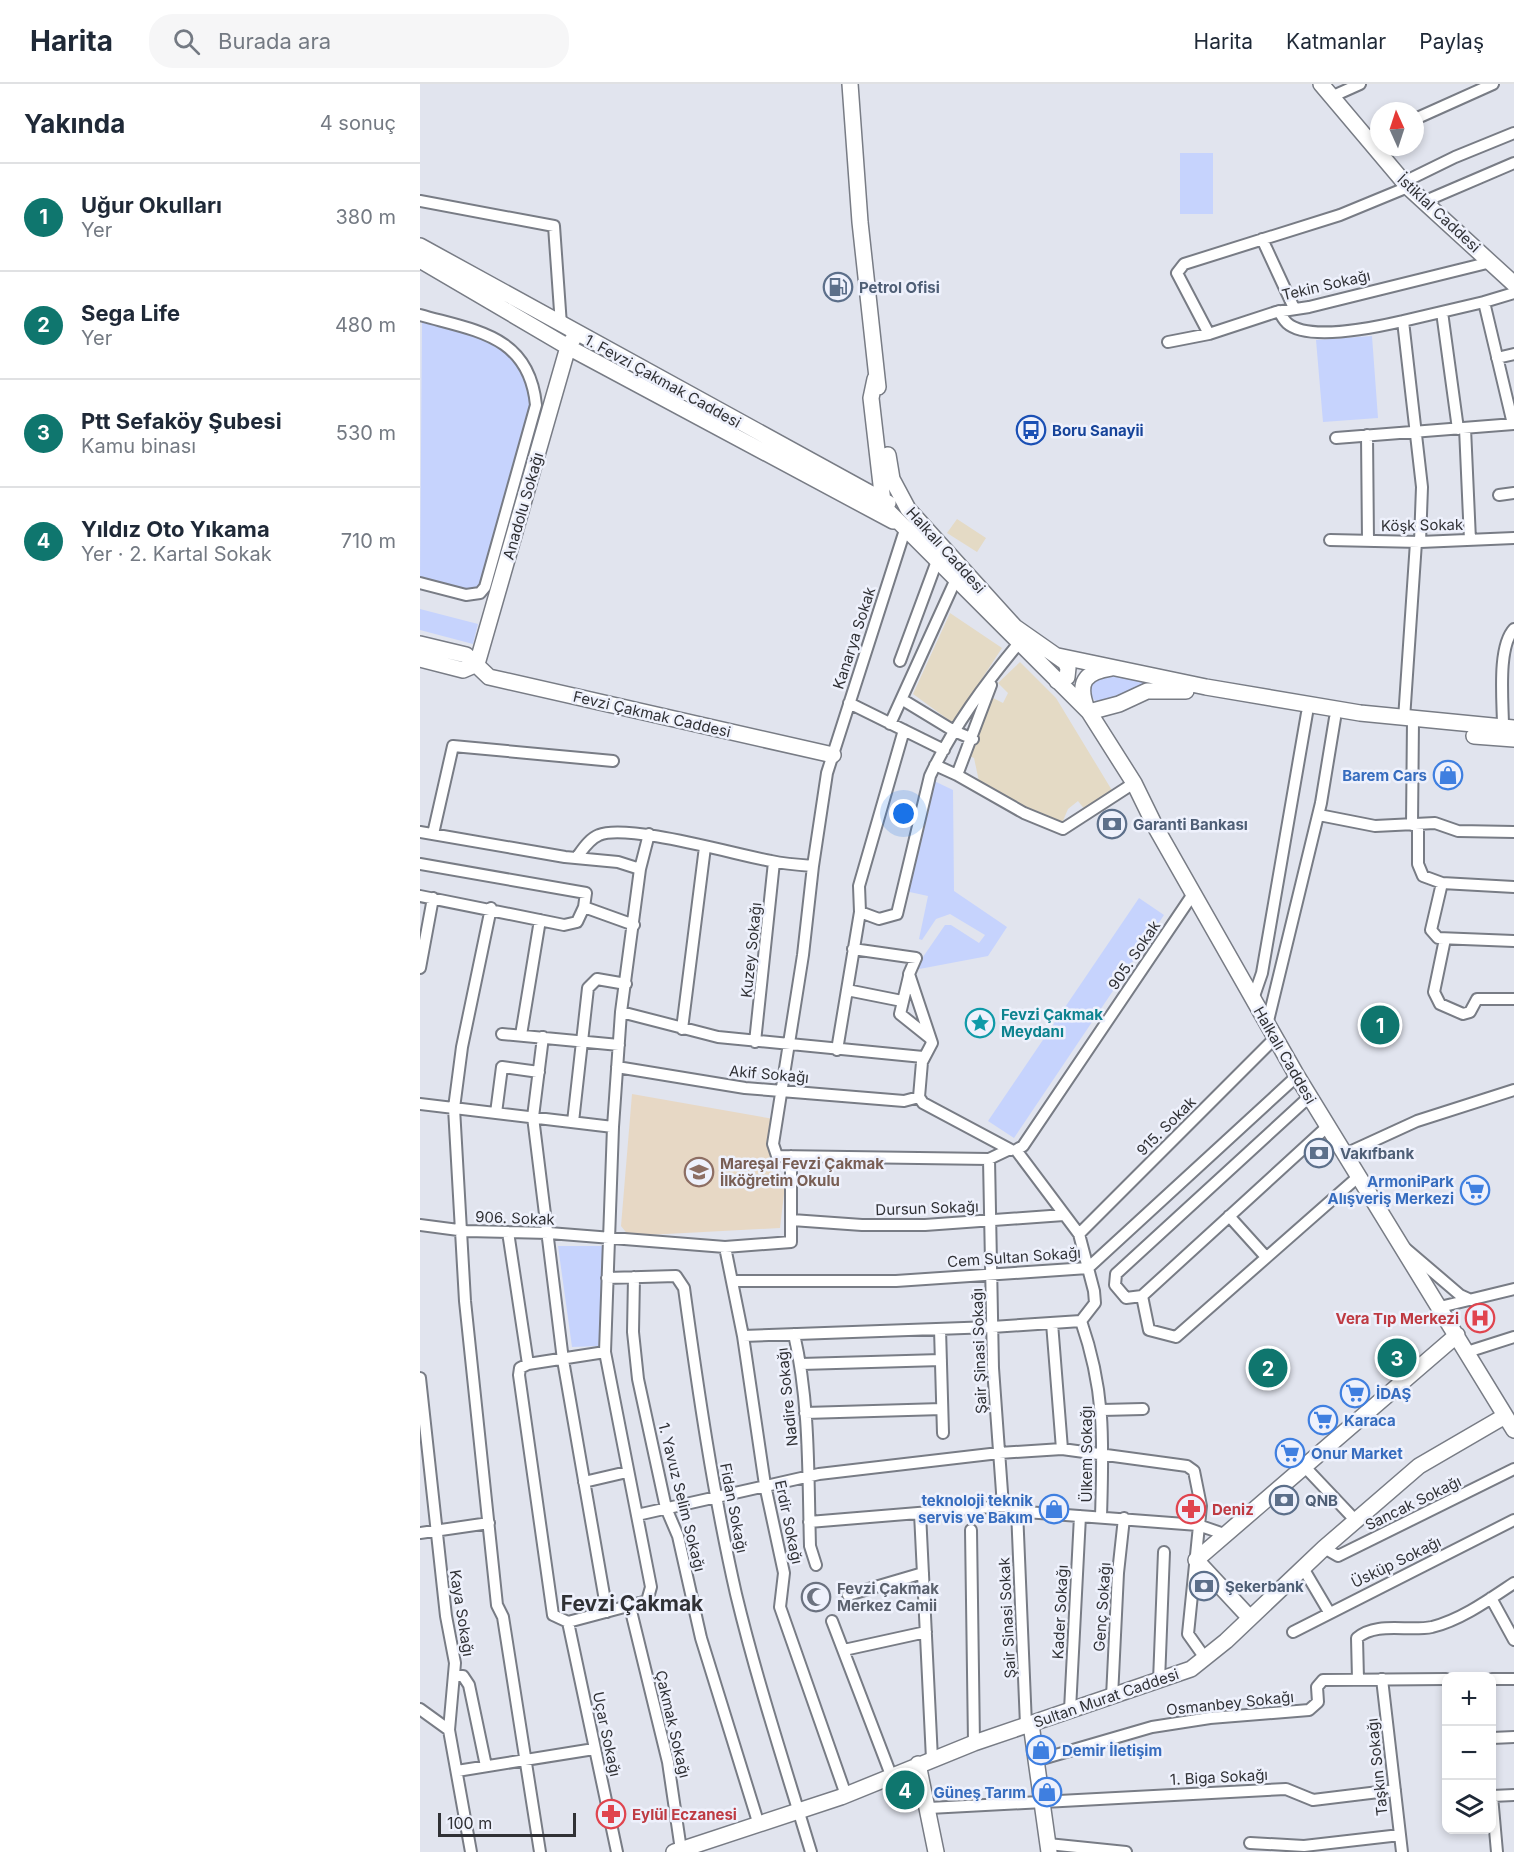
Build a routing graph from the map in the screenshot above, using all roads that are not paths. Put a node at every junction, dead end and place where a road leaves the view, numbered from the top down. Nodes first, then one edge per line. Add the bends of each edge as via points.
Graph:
1 (850, 84) edge
2 (1321, 84) edge
3 (1360, 84) edge
4 (1493, 84) edge
5 (1331, 97) junction
6 (1424, 115) edge
7 (1514, 133) edge
8 (1370, 134) edge
9 (1386, 156) edge
10 (1514, 163) edge
11 (1406, 185) junction
12 (420, 201) edge
13 (1423, 202) junction
14 (1262, 239) junction
15 (420, 246) edge
16 (420, 260) edge
17 (1491, 262) junction
18 (1514, 284) edge
19 (1514, 293) edge
20 (1484, 302) junction
21 (1294, 308) junction
22 (1279, 311) junction
23 (1442, 312) junction
24 (420, 316) edge
25 (556, 322) junction
26 (1403, 323) junction
27 (1209, 334) junction
28 (548, 335) junction
29 (572, 340) junction
30 (1168, 342) dead end
31 (1514, 354) edge
32 (1497, 358) junction
33 (875, 379) junction
34 (1514, 424) edge
35 (1462, 428) junction
36 (1417, 432) junction
37 (1367, 435) junction
38 (1336, 438) dead end
39 (880, 477) junction
40 (868, 493) junction
41 (1514, 494) edge
42 (1499, 495) dead end
43 (883, 502) junction
44 (908, 509) junction
45 (900, 526) junction
46 (1514, 538) edge
47 (1330, 540) dead end
48 (1368, 540) junction
49 (1470, 540) junction
50 (1418, 542) junction
51 (937, 561) junction
52 (956, 579) junction
53 (420, 583) edge
54 (1514, 629) edge
55 (1019, 643) junction
56 (420, 644) edge
57 (1058, 656) junction
58 (420, 659) edge
59 (900, 661) dead end
60 (477, 664) junction
61 (1113, 668) junction
62 (994, 673) junction
63 (1057, 681) junction
64 (903, 700) junction
65 (849, 703) junction
66 (1089, 712) junction
67 (1307, 713) junction
68 (1335, 718) junction
69 (1410, 723) junction
70 (891, 724) junction
71 (1509, 728) edge
72 (904, 730) junction
73 (954, 731) junction
74 (972, 739) junction
75 (1514, 739) edge
76 (944, 750) junction
77 (833, 755) junction
78 (613, 760) dead end
79 (935, 765) junction
80 (957, 775) junction
81 (1134, 783) junction
82 (1319, 815) junction
83 (1415, 825) junction
84 (420, 832) edge
85 (1514, 832) edge
86 (433, 834) junction
87 (649, 834) junction
88 (705, 847) junction
89 (577, 857) junction
90 (774, 862) junction
91 (420, 864) edge
92 (813, 866) junction
93 (640, 869) junction
94 (1442, 884) junction
95 (1514, 887) edge
96 (1193, 894) junction
97 (420, 896) edge
98 (433, 898) junction
99 (584, 907) junction
100 (491, 908) junction
101 (860, 912) junction
102 (540, 920) junction
103 (634, 925) junction
104 (423, 929) edge
105 (1445, 939) junction
106 (1514, 941) edge
107 (853, 949) junction
108 (420, 968) edge
109 (909, 976) junction
110 (626, 984) junction
111 (847, 990) junction
112 (1253, 999) junction
113 (1514, 999) edge
114 (902, 1001) junction
115 (621, 1012) junction
116 (682, 1029) junction
117 (1271, 1031) junction
118 (502, 1034) dead end
119 (521, 1035) junction
120 (543, 1037) junction
121 (931, 1038) junction
122 (583, 1040) junction
123 (755, 1042) junction
124 (619, 1045) junction
125 (789, 1046) junction
126 (837, 1050) junction
127 (923, 1057) junction
128 (617, 1067) junction
129 (539, 1072) junction
130 (1297, 1076) junction
131 (1514, 1090) edge
132 (782, 1091) junction
133 (1309, 1096) junction
134 (919, 1097) junction
135 (420, 1104) edge
136 (454, 1108) junction
137 (496, 1113) junction
138 (532, 1117) junction
139 (573, 1122) junction
140 (1328, 1126) junction
141 (613, 1127) junction
142 (1012, 1150) junction
143 (1345, 1154) junction
144 (791, 1156) junction
145 (989, 1159) junction
146 (1359, 1176) junction
147 (1064, 1215) junction
148 (1229, 1216) junction
149 (792, 1220) junction
150 (990, 1220) junction
151 (420, 1225) edge
152 (461, 1230) junction
153 (508, 1232) junction
154 (549, 1233) junction
155 (1079, 1234) junction
156 (608, 1240) junction
157 (1401, 1244) junction
158 (725, 1247) junction
159 (1266, 1257) junction
160 (1088, 1268) junction
161 (991, 1273) junction
162 (634, 1277) junction
163 (607, 1278) junction
164 (732, 1281) junction
165 (1514, 1289) edge
166 (1142, 1296) junction
167 (1471, 1300) junction
168 (1440, 1307) junction
169 (1081, 1321) junction
170 (1052, 1323) junction
171 (992, 1327) junction
172 (940, 1329) junction
173 (794, 1334) junction
174 (1457, 1335) junction
175 (743, 1336) junction
176 (1514, 1336) edge
177 (605, 1352) junction
178 (1467, 1352) junction
179 (563, 1360) junction
180 (941, 1360) junction
181 (528, 1364) junction
182 (801, 1364) junction
183 (420, 1378) edge
184 (942, 1409) junction
185 (1143, 1409) dead end
186 (1102, 1410) junction
187 (805, 1413) junction
188 (1511, 1422) edge
189 (943, 1433) dead end
190 (1062, 1449) junction
191 (999, 1452) junction
192 (1102, 1456) junction
193 (1304, 1466) junction
194 (1514, 1469) edge
195 (627, 1472) junction
196 (809, 1476) junction
197 (584, 1482) junction
198 (765, 1485) junction
199 (716, 1496) junction
200 (1003, 1506) junction
201 (666, 1508) junction
202 (1017, 1510) junction
203 (920, 1513) junction
204 (637, 1515) junction
205 (1080, 1516) junction
206 (1101, 1517) junction
207 (1124, 1518) junction
208 (1514, 1520) edge
209 (809, 1522) junction
210 (1357, 1522) junction
211 (489, 1523) junction
212 (1198, 1525) junction
213 (970, 1530) dead end
214 (436, 1531) junction
215 (420, 1533) edge
216 (1224, 1534) junction
217 (1324, 1548) junction
218 (1164, 1552) dead end
219 (1196, 1560) junction
220 (816, 1565) dead end
221 (1303, 1568) junction
222 (923, 1573) junction
223 (1514, 1583) edge
224 (848, 1595) dead end
225 (1491, 1598) junction
226 (630, 1606) junction
227 (607, 1612) junction
228 (1329, 1612) junction
229 (1249, 1617) junction
230 (832, 1621) dead end
231 (568, 1622) junction
232 (926, 1632) junction
233 (1293, 1632) dead end
234 (1514, 1640) edge
235 (844, 1650) junction
236 (1205, 1658) junction
237 (454, 1676) junction
238 (1358, 1679) junction
239 (1382, 1679) junction
240 (1442, 1679) edge
241 (1496, 1679) edge
242 (1514, 1679) edge
243 (1159, 1681) junction
244 (1112, 1697) junction
245 (420, 1708) edge
246 (1070, 1710) junction
247 (1029, 1724) junction
248 (449, 1731) junction
249 (1514, 1737) edge
250 (1496, 1738) edge
251 (974, 1743) junction
252 (594, 1749) junction
253 (528, 1760) junction
254 (1035, 1761) junction
255 (925, 1762) junction
256 (486, 1766) junction
257 (457, 1771) junction
258 (891, 1775) junction
259 (1395, 1790) junction
260 (846, 1795) junction
261 (1496, 1796) edge
262 (1514, 1796) edge
263 (1041, 1800) junction
264 (929, 1808) junction
265 (799, 1811) junction
266 (759, 1825) junction
267 (1495, 1834) edge
268 (1400, 1835) junction
269 (1250, 1843) dead end
270 (1048, 1848) edge
271 (678, 1851) edge
272 (471, 1852) edge
273 (540, 1852) edge
274 (617, 1852) edge
275 (811, 1852) edge
276 (936, 1852) edge
277 (1126, 1852) edge
278 (1402, 1852) edge
279 (1497, 1852) edge

1 - 33 main road, Halkalı Caddesi
2 - 5 main road, İstiklal Caddesi
3 - 5 street
4 - 6 street
5 - 8 main road, İstiklal Caddesi
7 - 11 street via 1455,157
9 - 11 main road, İstiklal Caddesi
10 - 13 street
11 - 13 main road, İstiklal Caddesi
11 - 14 street via 1340,215
12 - 25 street via 554,226
13 - 17 main road, İstiklal Caddesi
14 - 21 street
14 - 27 street via 1184,264 1177,273
15 - 25 main road, 1. Fevzi Çakmak Caddesi
16 - 28 main road
17 - 18 main road, İstiklal Caddesi
17 - 21 street, Tekin Sokağı
19 - 20 street
20 - 23 street
20 - 32 street
21 - 22 street, Tekin Sokağı
22 - 26 street via 1293,327 1326,332
22 - 27 street, Tekin Sokağı
23 - 26 street
23 - 35 street
24 - 53 street via 480,333 508,347 528,369 536,405 485,587 480,593 466,596
25 - 28 main road
25 - 29 main road, 1. Fevzi Çakmak Caddesi
26 - 36 street
27 - 30 street, Tekin Sokağı
28 - 29 main road
29 - 40 main road, 1. Fevzi Çakmak Caddesi
29 - 45 main road
29 - 60 main road, Anadolu Sokağı
31 - 32 street
32 - 34 street
33 - 39 main road, Halkalı Caddesi via 871,398
33 - 44 main road, Halkalı Caddesi via 890,472
34 - 35 street
35 - 36 street
35 - 49 street
36 - 37 street
36 - 50 street via 1422,487
37 - 38 street
37 - 48 street
39 - 40 main road via 877,492
39 - 43 main road, Halkalı Caddesi
40 - 43 main road, 1. Fevzi Çakmak Caddesi
41 - 42 street
43 - 44 main road, 1. Fevzi Çakmak Caddesi
43 - 45 main road, Halkalı Caddesi
44 - 57 main road, Halkalı Caddesi via 1016,627
45 - 51 main road, Halkalı Caddesi
45 - 65 street, Kanarya Sokak
46 - 49 street, Köşk Sokak
47 - 48 street, Köşk Sokak
48 - 50 street, Köşk Sokak
49 - 50 street, Köşk Sokak
50 - 69 street
51 - 52 main road, Halkalı Caddesi
51 - 59 street
52 - 55 main road, Halkalı Caddesi
52 - 64 street
54 - 71 street via 1506,640 1504,654
55 - 62 street
55 - 63 main road, Halkalı Caddesi
56 - 60 main road via 466,655
57 - 61 main road
57 - 63 main road via 1069,673
58 - 60 main road via 463,670
60 - 77 main road, Fevzi Çakmak Caddesi via 489,677
61 - 66 main road via 1092,672 1086,678 1083,698
61 - 69 main road
62 - 73 street
62 - 74 street
63 - 66 main road, Halkalı Caddesi
64 - 70 street
64 - 73 street
65 - 70 street
65 - 77 street, Kanarya Sokak
66 - 67 main road via 1147,691 1172,690
66 - 81 main road, Halkalı Caddesi
67 - 68 main road
67 - 112 street via 1263,973
68 - 69 main road
68 - 82 street
69 - 71 main road
69 - 75 main road
69 - 83 street
70 - 72 street
72 - 76 street
72 - 101 street via 861,873
73 - 74 street
73 - 76 street
74 - 80 street
76 - 79 street
77 - 92 street, Kanarya Sokak
78 - 86 street via 453,746
79 - 80 street
79 - 101 street via 897,914 879,919
80 - 81 street via 1023,813 1063,829
81 - 96 main road, Halkalı Caddesi
82 - 83 street via 1375,826
82 - 117 street
83 - 85 street
83 - 94 street via 1418,864 1423,876
84 - 86 street
86 - 89 street
87 - 88 street
87 - 89 street via 600,835 586,844
87 - 93 street
88 - 90 street
88 - 116 street
89 - 93 street
90 - 92 street
90 - 123 street, Kuzey Sokağı
91 - 99 street via 586,892
92 - 125 street, Kanarya Sokak
93 - 103 street
94 - 95 street
94 - 105 street via 1431,930
96 - 112 main road, Halkalı Caddesi
96 - 142 street, 905. Sokak via 1023,1146
97 - 98 street
98 - 100 street
98 - 104 street
99 - 102 street via 577,922 564,925
99 - 103 street
100 - 102 street
100 - 136 street via 462,1047
101 - 107 street
102 - 119 street
103 - 110 street
104 - 108 street
105 - 106 street
105 - 113 street via 1434,992 1440,1004 1463,1014 1470,1012 1477,999
107 - 109 street via 916,958
107 - 111 street
109 - 114 street
109 - 121 street
110 - 115 street
110 - 122 street via 597,979 588,988
111 - 114 street
111 - 126 street
112 - 117 main road, Halkalı Caddesi
114 - 121 street via 901,1015
115 - 116 street
115 - 124 street
116 - 123 street
117 - 130 main road, Halkalı Caddesi
117 - 155 street, 915. Sokak
118 - 119 street
119 - 120 street
120 - 122 street
120 - 129 street
121 - 127 street
122 - 124 street
122 - 139 street
123 - 125 street
124 - 128 street
125 - 126 street
125 - 132 street, Kanarya Sokak
126 - 127 street
127 - 134 street
128 - 132 street, Akif Sokağı
128 - 141 street
129 - 137 street via 502,1067
129 - 138 street
130 - 133 main road, Halkalı Caddesi
130 - 160 street, Cem Sultan Sokağı
131 - 143 street via 1417,1121
132 - 134 street, Akif Sokağı via 904,1101
132 - 144 street, Kanarya Sokak via 773,1143 777,1156
133 - 140 main road, Halkalı Caddesi
133 - 166 street via 1116,1274 1115,1285 1126,1298
134 - 142 street via 923,1103
135 - 136 street
136 - 137 street
136 - 152 street
137 - 138 street
138 - 139 street
138 - 154 street
139 - 141 street
140 - 143 main road, Halkalı Caddesi
140 - 148 street
141 - 156 street
142 - 145 street
142 - 147 street
143 - 146 main road, Halkalı Caddesi
144 - 145 street
144 - 149 street
145 - 150 street, Şair Şinasi Sokağı
146 - 157 main road, Halkalı Caddesi
146 - 159 street
147 - 150 street, Dursun Sokağı
147 - 155 street
148 - 159 street
148 - 166 street
149 - 150 street, Dursun Sokağı via 914,1225
149 - 158 street, 906. Sokak via 791,1242
150 - 161 street, Şair Şinasi Sokağı
151 - 152 street, 906. Sokak
152 - 153 street, 906. Sokak
152 - 211 street
153 - 154 street, 906. Sokak
153 - 181 street
154 - 156 street, 906. Sokak
154 - 179 street
155 - 160 street
156 - 158 street, 906. Sokak
156 - 163 street
157 - 167 street
157 - 168 main road, Halkalı Caddesi
158 - 164 street, Erdir Sokağı
159 - 166 street via 1176,1337 1149,1330
160 - 161 street, Cem Sultan Sokağı
160 - 169 street via 1095,1303
161 - 164 street, Cem Sultan Sokağı via 896,1281
161 - 171 street, Şair Şinasi Sokağı
162 - 163 street, Fidan Sokağı
162 - 199 street, Fidan Sokağı via 676,1276 684,1288
162 - 201 street, 1. Yavuz Selim Sokağı via 633,1332 638,1379
163 - 177 street
164 - 175 street, Erdir Sokağı
165 - 167 street
167 - 168 street
168 - 174 main road, Halkalı Caddesi
169 - 170 street
169 - 186 street, Ülkem Sokağı via 1092,1354
170 - 171 street
170 - 190 street
171 - 172 street
171 - 191 street, Şair Şinasi Sokağı
172 - 173 street
172 - 180 street
173 - 175 street
173 - 182 street, Nadire Sokağı
174 - 178 main road, Halkalı Caddesi
174 - 193 main road
175 - 198 street, Erdir Sokağı
176 - 178 street
177 - 179 street
177 - 195 street
178 - 188 main road, Halkalı Caddesi
179 - 181 street
179 - 197 street
180 - 182 street
180 - 184 street
181 - 231 street via 520,1368 519,1375 553,1615
182 - 187 street, Nadire Sokağı
183 - 214 street, Kaya Sokağı
184 - 187 street
184 - 189 street
185 - 186 street
186 - 192 street, Ülkem Sokağı
187 - 196 street, Nadire Sokağı
188 - 210 main road, Sultan Murat Caddesi via 1419,1466
190 - 191 street
190 - 192 street
191 - 196 street
191 - 200 street, Şair Şinasi Sokağı
192 - 206 street, Ülkem Sokağı
192 - 212 street via 1189,1467 1194,1471 1201,1506
193 - 210 street
193 - 216 main road
194 - 217 street, Sancak Sokağı via 1338,1556
195 - 197 street
195 - 204 street
196 - 198 street
196 - 209 street, Nadire Sokağı
197 - 227 street
198 - 199 street
198 - 260 street, Erdir Sokağı via 784,1574 780,1607
199 - 201 street
199 - 265 street, Fidan Sokağı via 755,1667
200 - 202 street
200 - 203 street
201 - 204 street
201 - 266 street, 1. Yavuz Selim Sokağı via 678,1536 701,1638
202 - 205 street
202 - 247 street, Şair Sinasi Sokak
203 - 209 street
203 - 222 street
204 - 226 street via 651,1587 647,1601
205 - 206 street
205 - 246 street, Kader Sokağı
206 - 207 street
207 - 212 street
207 - 244 street, Genç Sokağı
208 - 228 street, Üsküp Sokağı
209 - 220 street, Nadire Sokağı
210 - 217 main road, Sultan Murat Caddesi
211 - 214 street
211 - 253 street via 497,1605 503,1617
212 - 216 street
212 - 219 street
213 - 251 street
214 - 215 street
214 - 237 street, Kaya Sokağı
216 - 219 main road
217 - 221 main road, Sultan Murat Caddesi
218 - 243 street
219 - 229 main road
219 - 236 street via 1188,1634
221 - 228 street
221 - 229 main road, Sultan Murat Caddesi
222 - 224 street
222 - 232 street
223 - 225 street
225 - 234 street
225 - 238 street via 1432,1627 1366,1630 1357,1638
226 - 227 street
226 - 271 street, Çakmak Sokağı via 668,1762
227 - 231 street
228 - 233 street, Üsküp Sokağı
229 - 236 main road, Sultan Murat Caddesi
230 - 235 street
231 - 252 street, Uçar Sokağı
232 - 235 street
232 - 255 street
235 - 258 street
236 - 243 main road, Sultan Murat Caddesi via 1191,1669
237 - 248 street, Kaya Sokağı
237 - 256 street via 463,1676 469,1684
238 - 239 street, Osmanbey Sokağı
238 - 254 street, Osmanbey Sokağı via 1323,1680 1317,1688 1318,1702 1309,1710 1152,1727
239 - 240 street, Osmanbey Sokağı
239 - 259 street, Taşkın Sokağı
241 - 242 street
243 - 244 main road, Sultan Murat Caddesi
244 - 246 main road, Sultan Murat Caddesi
245 - 248 street
246 - 247 main road, Sultan Murat Caddesi
247 - 251 main road, Sultan Murat Caddesi
247 - 254 main road
248 - 257 street, Kaya Sokağı
249 - 250 street
251 - 255 main road, Sultan Murat Caddesi
252 - 253 street
252 - 274 street, Uçar Sokağı
253 - 256 street
253 - 273 street
254 - 263 main road
255 - 258 main road, Sultan Murat Caddesi
255 - 264 main road
256 - 257 street
257 - 272 street, Kaya Sokağı
258 - 260 main road, Sultan Murat Caddesi
259 - 263 street, 1. Biga Sokağı via 1313,1800 1286,1789
259 - 268 street, Taşkın Sokağı
260 - 265 main road, Sultan Murat Caddesi
261 - 262 street
263 - 264 street, 1. Biga Sokağı
263 - 270 main road
264 - 276 main road
265 - 266 main road, Sultan Murat Caddesi
265 - 275 street, Fidan Sokağı
266 - 271 main road, Sultan Murat Caddesi
267 - 279 street
268 - 269 street via 1304,1846
268 - 278 street, Taşkın Sokağı
270 - 277 street

